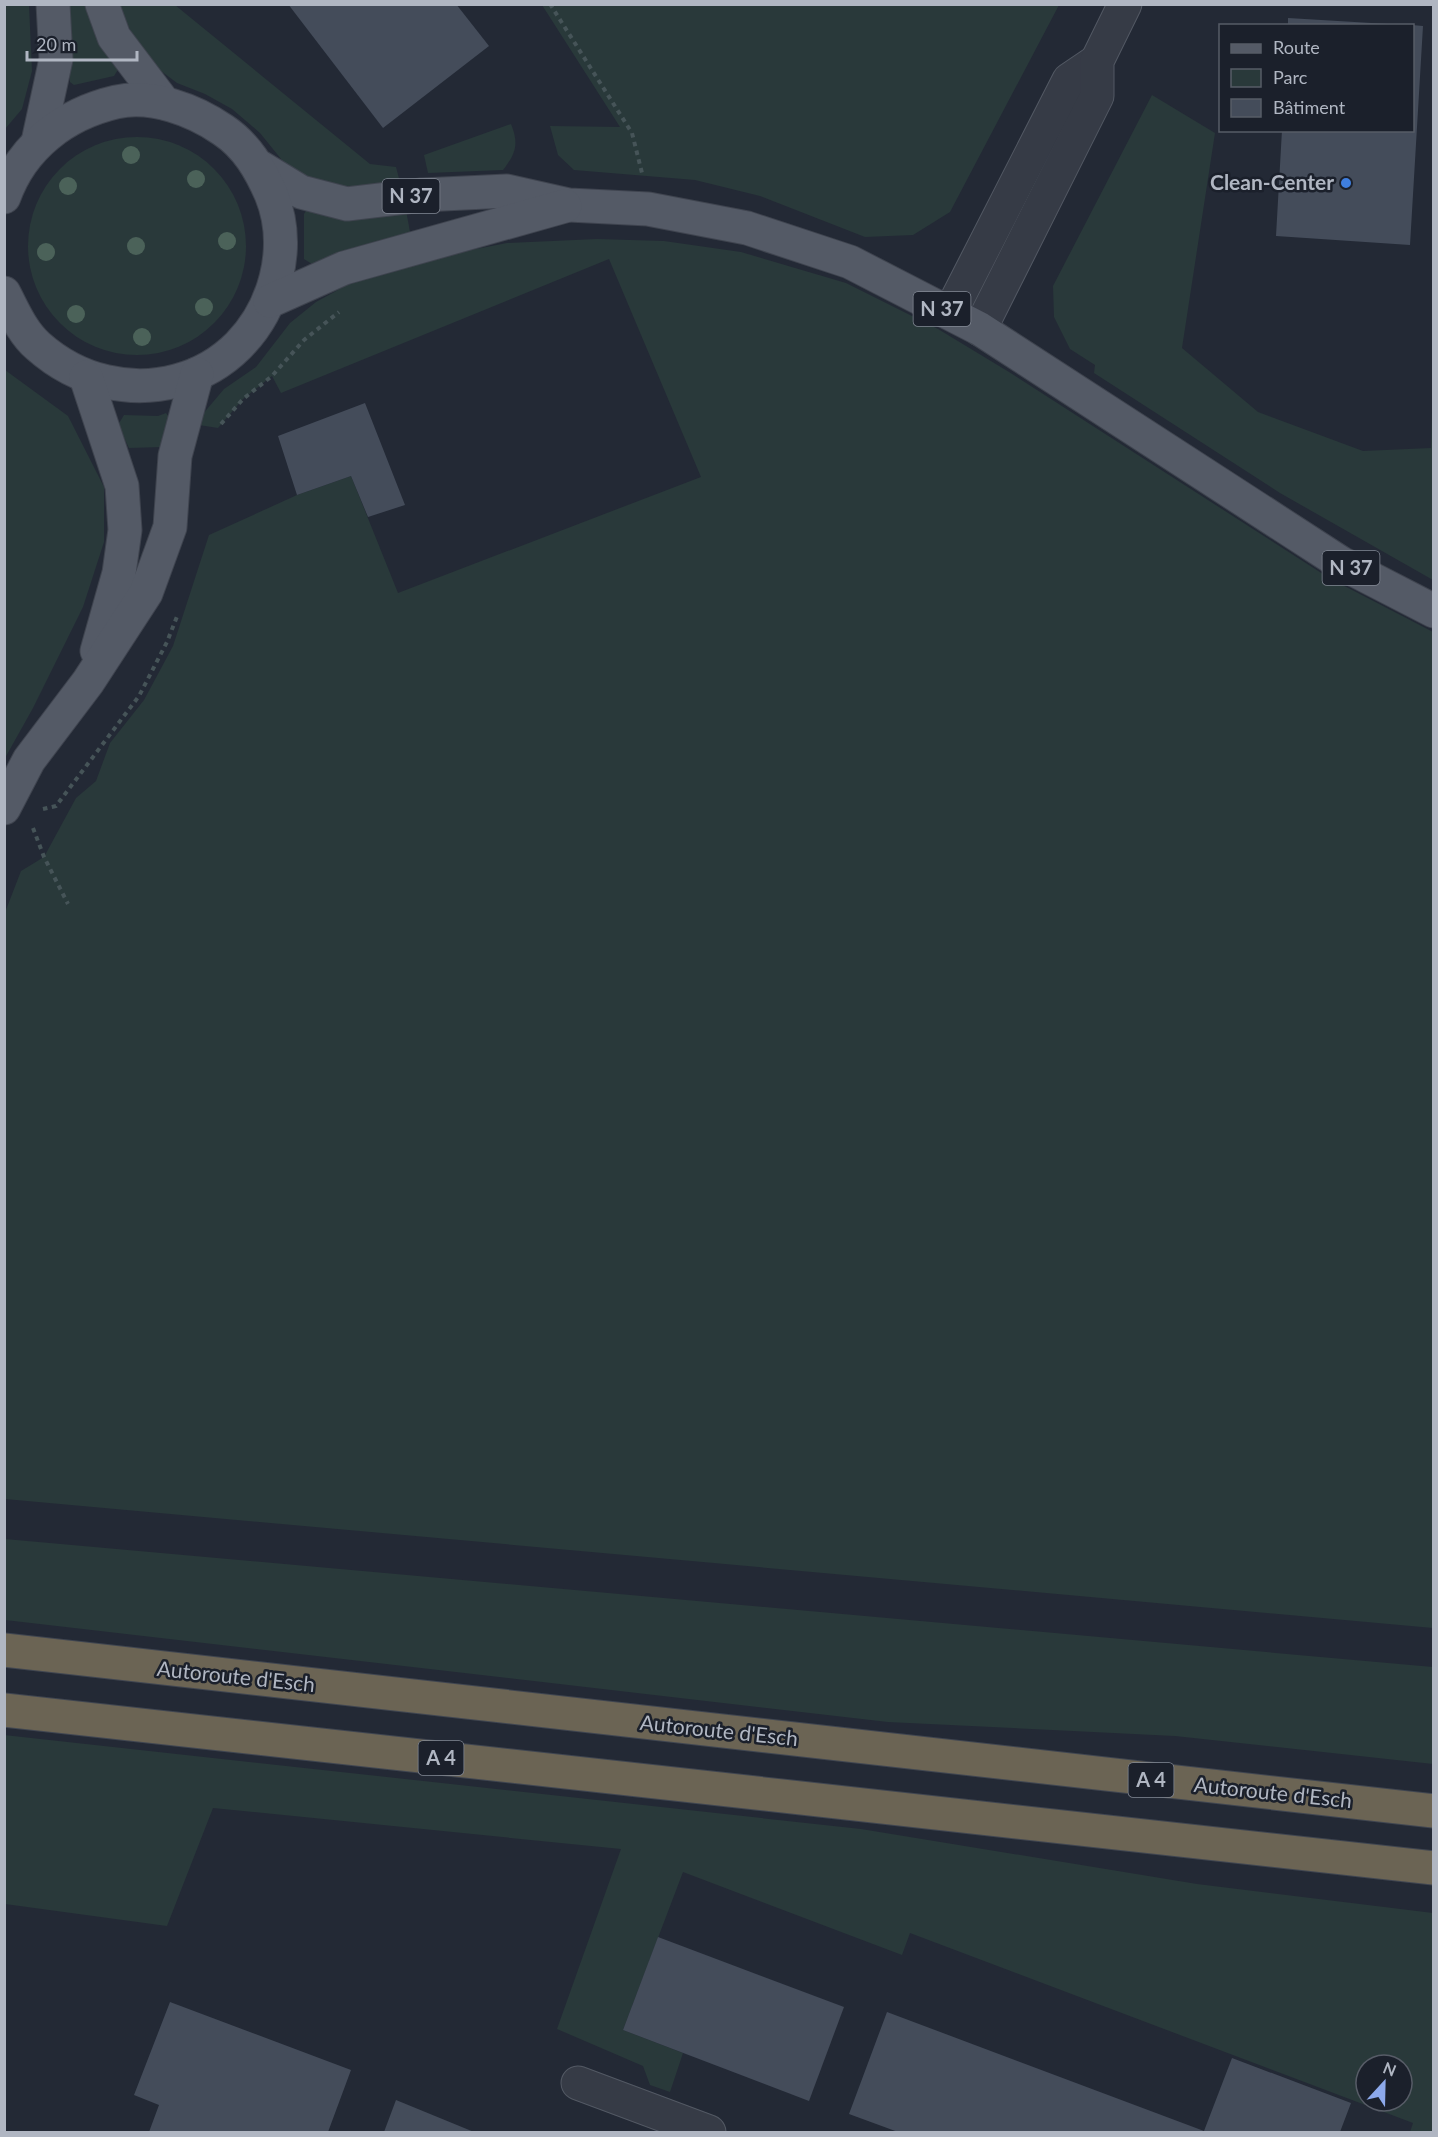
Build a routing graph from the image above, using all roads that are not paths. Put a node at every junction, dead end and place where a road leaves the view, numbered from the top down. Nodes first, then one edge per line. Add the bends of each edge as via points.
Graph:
1 (53, 4) edge
2 (102, 4) edge
3 (1125, 4) edge
4 (1097, 61) junction
5 (164, 103) junction
6 (38, 142) junction
7 (260, 167) junction
8 (4, 197) edge
9 (569, 205) junction
10 (270, 301) junction
11 (9, 312) edge
12 (951, 313) junction
13 (980, 329) junction
14 (197, 374) junction
15 (86, 377) junction
16 (1434, 611) edge
17 (88, 682) junction
18 (13, 807) edge
19 (4, 1650) edge
20 (4, 1710) edge
21 (1434, 1811) edge
22 (1434, 1868) edge
23 (578, 2083) dead end
24 (709, 2133) edge

1 - 6 main road via 56,59
2 - 5 main road via 114,37
3 - 4 street
4 - 12 street via 1069,80
4 - 13 street via 1097,96
5 - 6 main road via 119,102 75,115
5 - 7 main road via 201,115 234,137
6 - 8 main road via 12,177
7 - 9 main road, N 37 via 301,192 347,204 507,191
7 - 10 main road via 278,210 281,256
9 - 10 main road, N 37 via 344,268
9 - 12 main road, N 37 via 648,209 747,228 850,262
10 - 14 main road via 236,348
11 - 15 main road via 37,345
12 - 13 main road, N 37
13 - 16 main road, N 37 via 1341,563
14 - 15 main road via 151,386 123,386
14 - 17 main road via 176,456 170,527 146,593
15 - 17 main road via 122,486 125,530 119,573
17 - 18 main road via 29,760
19 - 21 highway, Autoroute d'Esch / A 4
20 - 22 highway, A 4
23 - 24 street

